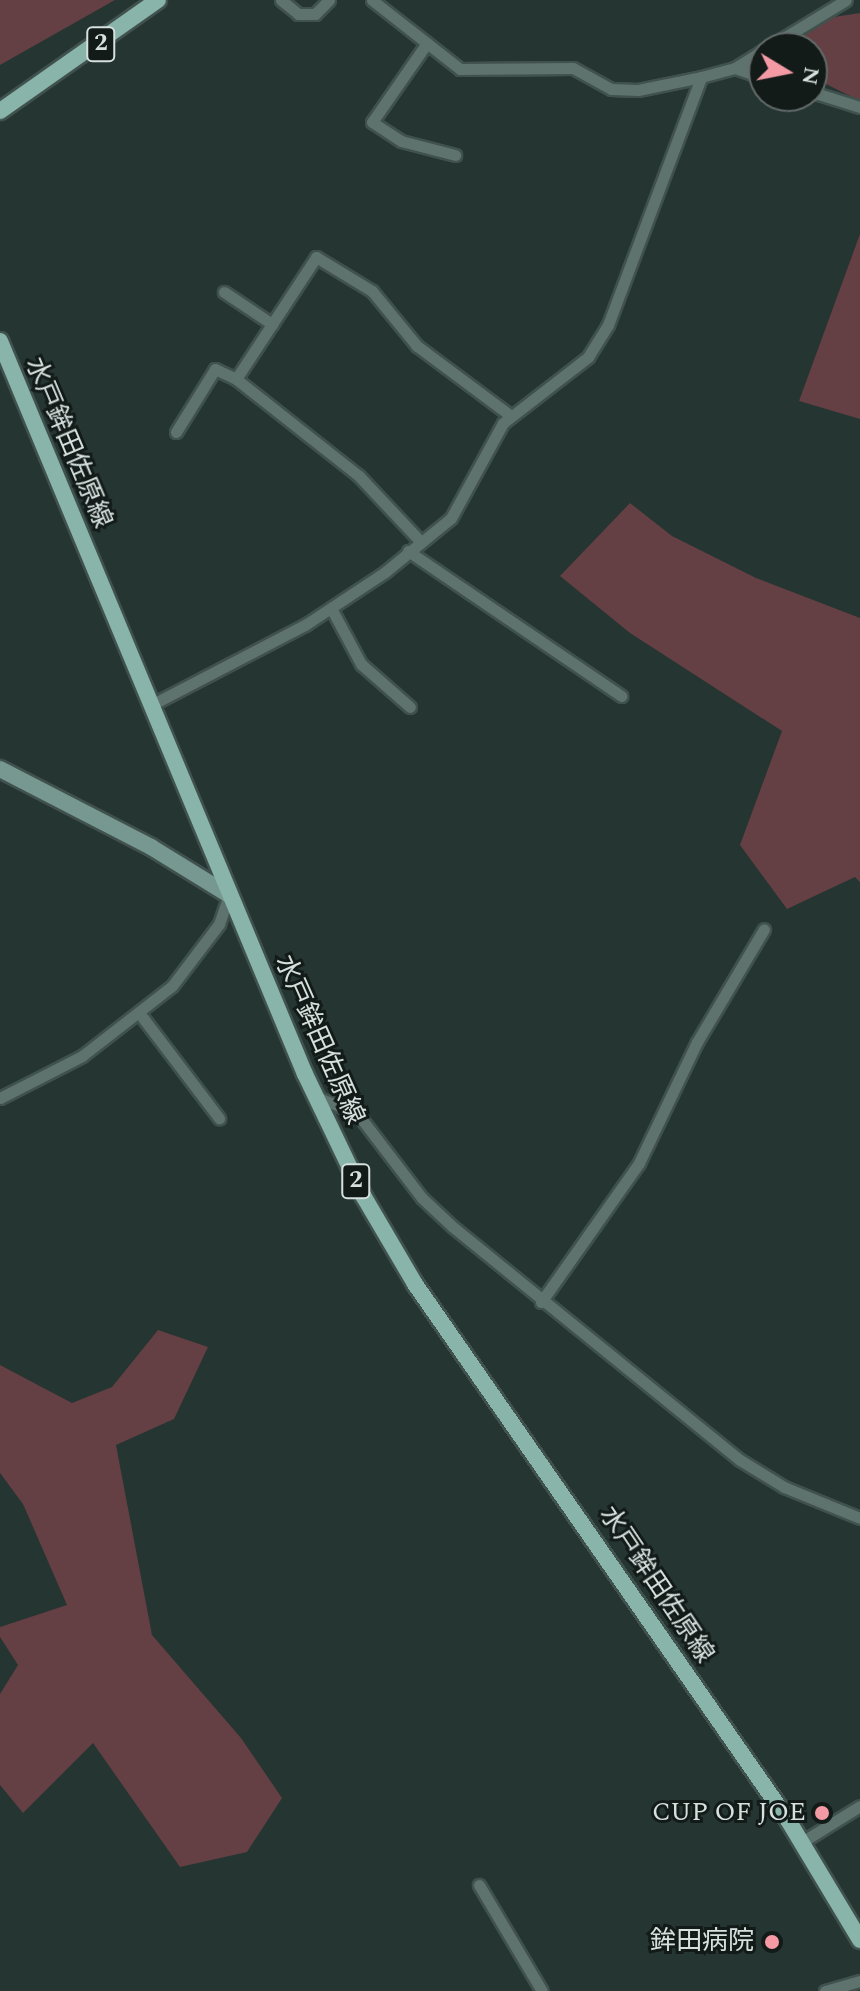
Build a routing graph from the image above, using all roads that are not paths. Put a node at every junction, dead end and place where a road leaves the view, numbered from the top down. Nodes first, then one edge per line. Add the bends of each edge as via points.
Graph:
1 (158, 0) edge
2 (281, 0) edge
3 (329, 0) edge
4 (372, 0) edge
5 (846, 0) edge
6 (794, 32) edge
7 (427, 43) junction
8 (748, 60) edge
9 (735, 68) junction
10 (748, 72) edge
11 (701, 77) junction
12 (828, 97) edge
13 (860, 107) edge
14 (0, 111) edge
15 (455, 155) dead end
16 (224, 292) dead end
17 (272, 324) junction
18 (0, 341) edge
19 (236, 379) junction
20 (511, 416) junction
21 (176, 432) dead end
22 (420, 541) junction
23 (408, 551) junction
24 (331, 608) junction
25 (621, 696) dead end
26 (151, 705) junction
27 (410, 707) dead end
28 (0, 769) edge
29 (229, 895) junction
30 (764, 929) dead end
31 (140, 1014) junction
32 (316, 1097) junction
33 (0, 1098) edge
34 (219, 1118) dead end
35 (541, 1302) junction
36 (860, 1518) edge
37 (860, 1806) edge
38 (802, 1842) junction
39 (479, 1885) dead end
40 (860, 1940) edge
41 (860, 1981) edge
42 (542, 1991) edge
43 (825, 1991) edge

1 - 14 main road, 2
2 - 3 street via 315,14
4 - 7 street
5 - 6 street
7 - 11 street via 460,69 573,68 611,89 638,90
7 - 15 street via 372,122 401,141
8 - 9 street
9 - 10 street
9 - 11 street
11 - 20 street via 608,325 588,357
12 - 13 street
16 - 17 street
17 - 19 street
17 - 20 street via 316,257 372,291 417,346
18 - 26 main road, 水戸鉾田佐原線 / 2
19 - 21 street via 215,369
19 - 22 street via 359,476
20 - 22 street via 451,518
22 - 23 street
23 - 24 street
23 - 25 street
24 - 26 street
24 - 27 street via 361,664
26 - 29 main road, 水戸鉾田佐原線 / 2
28 - 29 street via 161,853
29 - 31 street via 219,924 194,963
29 - 32 main road, 水戸鉾田佐原線 / 2
30 - 35 street via 697,1042 639,1163
31 - 33 street via 82,1056
31 - 34 street
32 - 35 street via 368,1123 422,1198
32 - 38 main road, 水戸鉾田佐原線 / 2 via 364,1197 415,1284
35 - 36 street via 740,1460 784,1487
37 - 38 street
38 - 40 main road, 水戸鉾田佐原線 / 2
39 - 42 street
41 - 43 street

